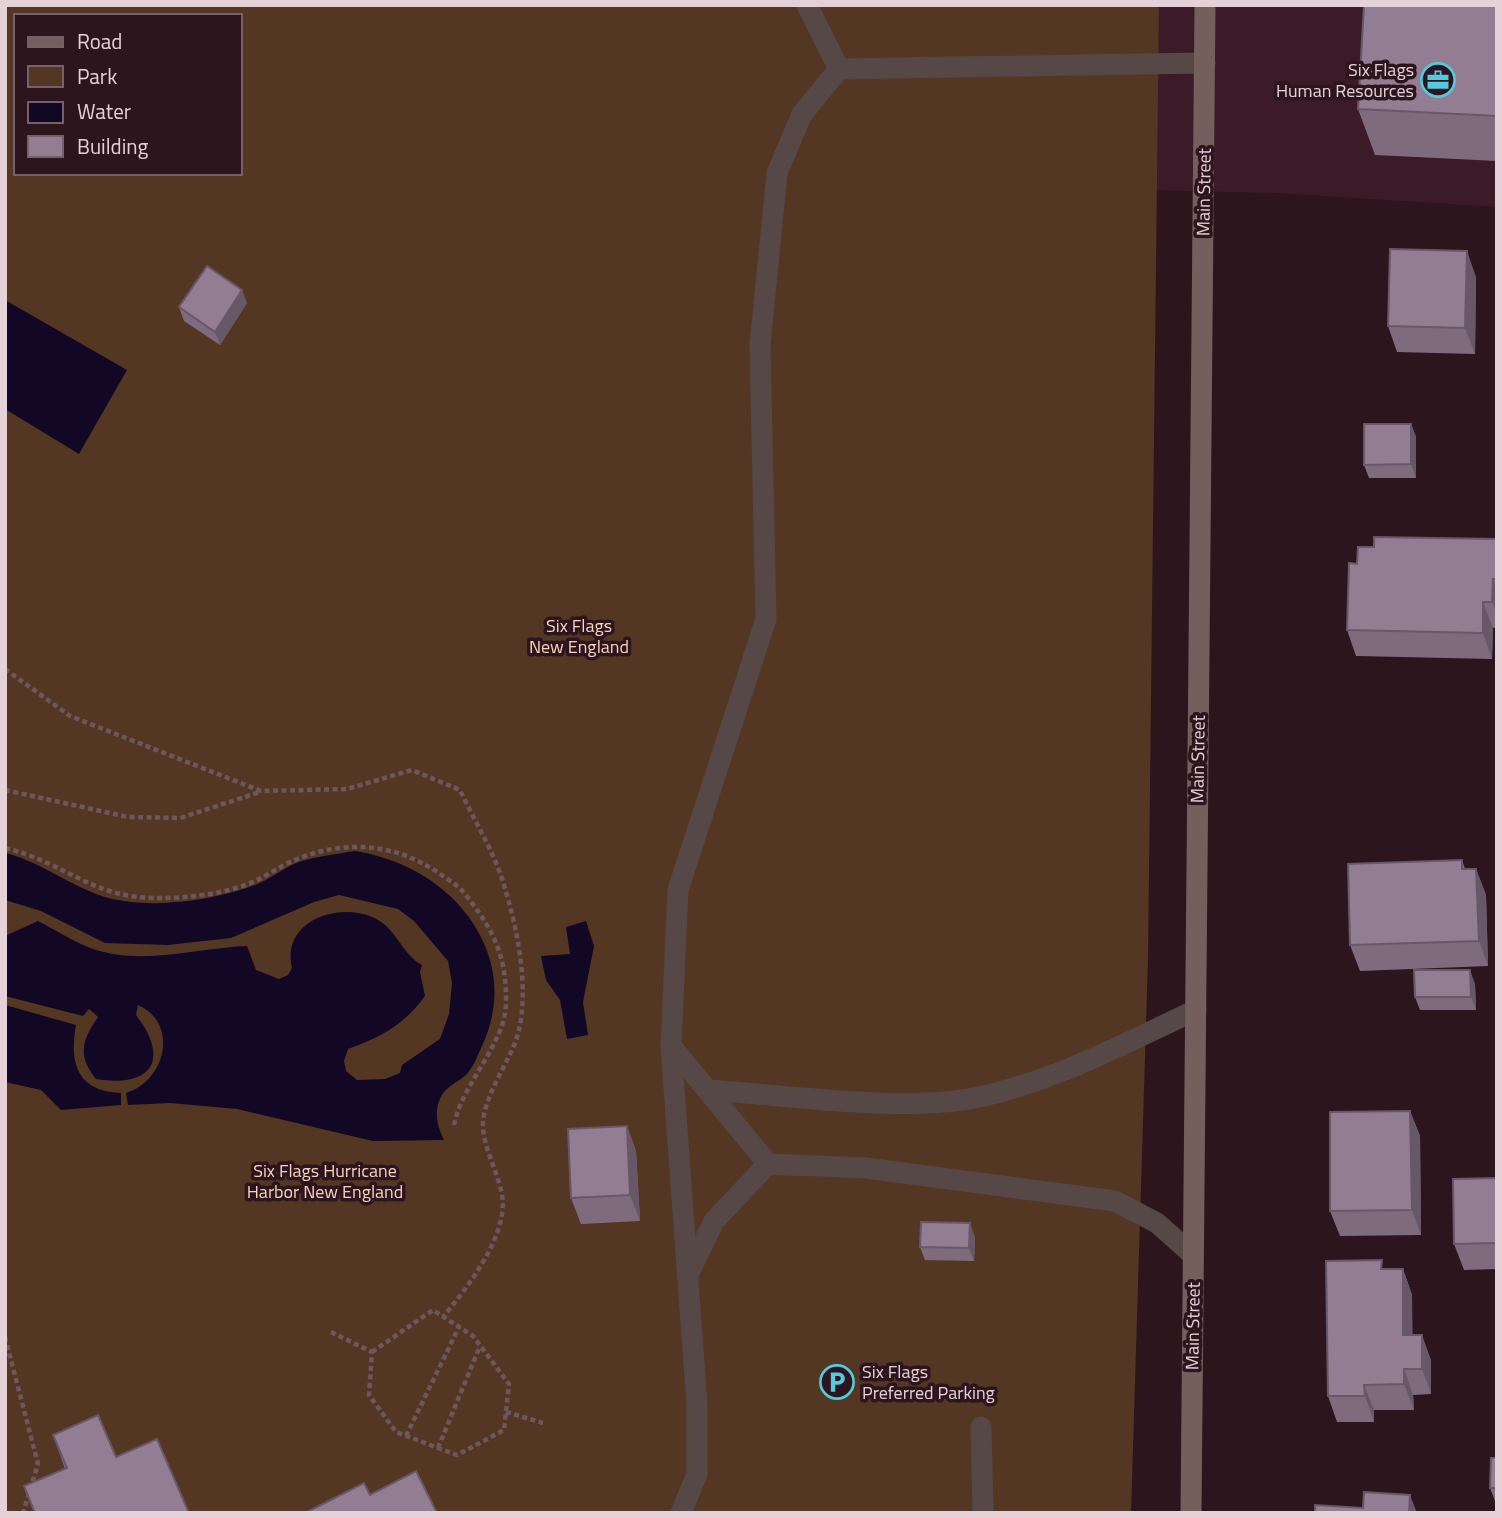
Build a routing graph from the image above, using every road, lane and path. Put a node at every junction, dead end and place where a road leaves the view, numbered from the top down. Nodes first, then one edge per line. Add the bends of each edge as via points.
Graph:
1 (807, 5) edge
2 (1205, 5) edge
3 (1205, 63) junction
4 (839, 69) junction
5 (5, 669) edge
6 (5, 790) edge
7 (261, 791) junction
8 (5, 849) edge
9 (1196, 1010) junction
10 (671, 1046) junction
11 (708, 1090) junction
12 (454, 1125) dead end
13 (768, 1164) junction
14 (1193, 1255) junction
15 (688, 1275) junction
16 (443, 1317) junction
17 (459, 1327) junction
18 (331, 1332) dead end
19 (5, 1337) edge
20 (480, 1346) junction
21 (372, 1352) junction
22 (506, 1412) junction
23 (543, 1423) dead end
24 (981, 1427) dead end
25 (406, 1436) junction
26 (438, 1448) junction
27 (23, 1513) edge
28 (681, 1513) edge
29 (983, 1513) edge
30 (1191, 1513) edge

1 - 4 lane
2 - 3 main road, Main Street
3 - 4 lane
3 - 9 main road, Main Street
4 - 10 lane via 802,114 777,173 760,345 766,619 678,890
5 - 7 path via 70,716
6 - 7 path via 128,817 180,818
7 - 16 path via 347,789 412,770 460,790 503,881 517,945 524,1012 482,1127 503,1198 498,1234 468,1286
8 - 12 path via 113,894 159,898 220,892 253,882 297,859 344,847 376,846 423,862 462,890 491,928 505,973 506,1008 486,1059 458,1105
9 - 11 lane via 1058,1074 982,1097 903,1103
9 - 14 main road, Main Street
10 - 11 lane
10 - 15 lane
11 - 13 lane
13 - 14 lane via 866,1168 1115,1201 1157,1223
13 - 15 lane via 713,1221
14 - 30 main road, Main Street
15 - 28 lane via 697,1474
16 - 17 path
16 - 21 path via 433,1310
17 - 20 path
17 - 25 path
18 - 21 path
19 - 27 path via 38,1464
20 - 22 path via 509,1384
20 - 26 path
21 - 25 path via 369,1395 396,1432
22 - 23 path
22 - 26 path via 504,1430 457,1455
24 - 29 lane
25 - 26 path

